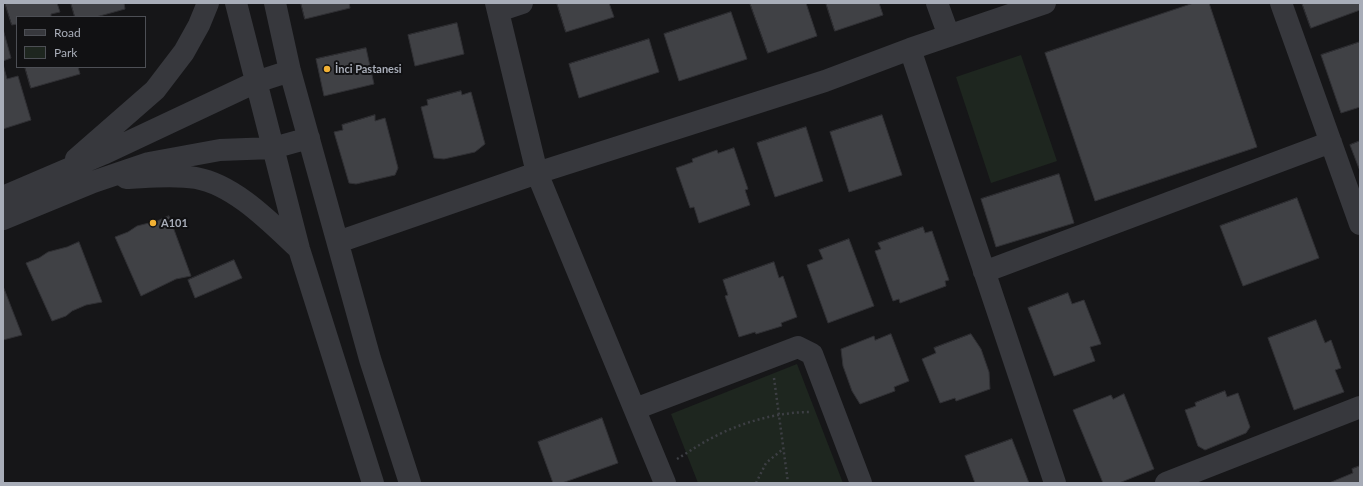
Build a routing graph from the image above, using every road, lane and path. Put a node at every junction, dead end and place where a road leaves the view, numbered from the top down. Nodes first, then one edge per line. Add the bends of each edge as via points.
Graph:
1 (208, 3) edge
2 (236, 3) edge
3 (275, 3) edge
4 (522, 3) edge
5 (937, 3) edge
6 (1045, 3) edge
7 (1281, 3) edge
8 (497, 7) edge
9 (949, 36) junction
10 (910, 49) junction
11 (290, 71) junction
12 (256, 82) junction
13 (309, 138) junction
14 (1331, 142) junction
15 (273, 148) junction
16 (60, 173) junction
17 (538, 173) junction
18 (93, 182) junction
19 (3, 197) edge
20 (3, 219) edge
21 (1360, 224) edge
22 (338, 242) junction
23 (299, 249) junction
24 (984, 272) junction
25 (772, 357) junction
26 (1360, 407) edge
27 (635, 409) junction
28 (834, 412) junction
29 (779, 415) junction
30 (784, 449) junction
31 (663, 477) edge
32 (373, 483) edge
33 (410, 483) edge
34 (756, 483) edge
35 (788, 483) edge
36 (861, 483) edge
37 (1055, 483) edge
38 (1166, 483) edge

1 - 16 street via 184,52 155,90
2 - 12 street
3 - 11 street
4 - 8 street
5 - 9 street
6 - 9 street
7 - 14 street
8 - 17 street
9 - 10 street
10 - 17 street via 825,81
10 - 24 street
11 - 12 street
11 - 13 street
12 - 15 street
12 - 16 street
13 - 15 street
13 - 22 street
14 - 21 street
14 - 24 street
15 - 18 street via 220,150 149,163
15 - 23 street
16 - 19 street
17 - 22 street
17 - 27 street
18 - 20 street
18 - 23 street via 171,176 196,178 219,184 258,212
22 - 33 street via 370,359
23 - 32 street
24 - 37 street
25 - 27 street
25 - 28 street via 798,347 812,354
25 - 29 path
26 - 38 street
27 - 31 street
28 - 29 path
28 - 36 street
29 - 30 path
29 - 31 path via 732,428 708,440
30 - 34 path via 766,463
30 - 35 path

